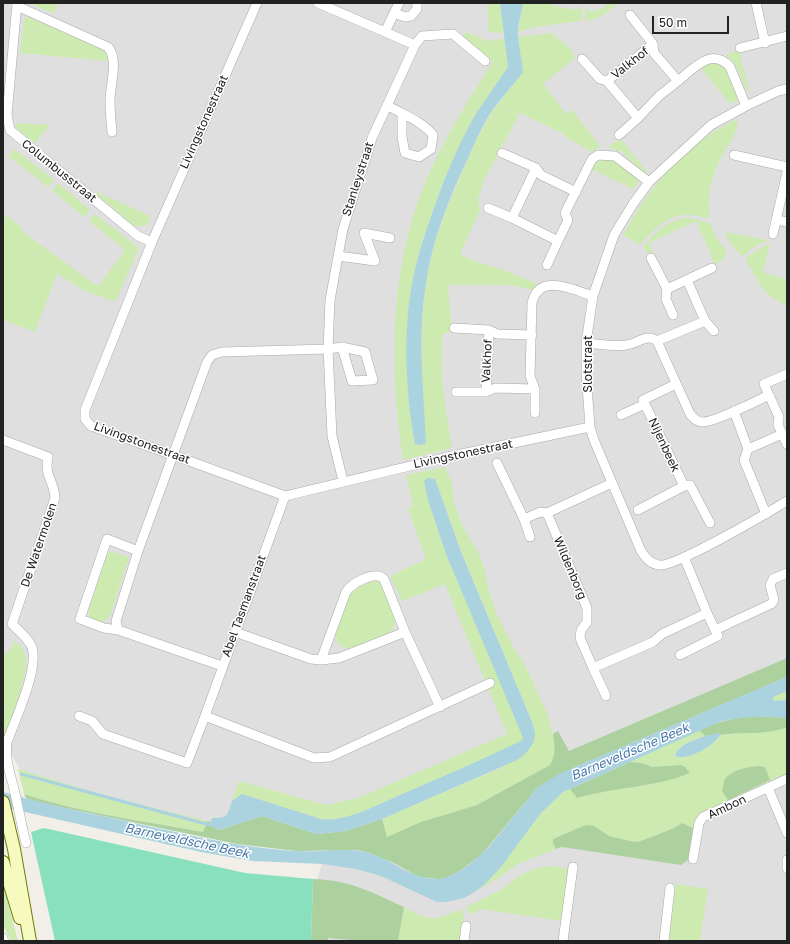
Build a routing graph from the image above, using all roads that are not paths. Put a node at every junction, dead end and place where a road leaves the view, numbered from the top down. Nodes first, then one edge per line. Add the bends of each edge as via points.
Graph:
1 (257, 3) edge
2 (318, 3) edge
3 (399, 3) edge
4 (416, 3) edge
5 (756, 3) edge
6 (17, 5) edge
7 (394, 13) junction
8 (630, 15) dead end
9 (385, 32) junction
10 (787, 36) edge
11 (765, 43) junction
12 (654, 44) junction
13 (415, 45) junction
14 (740, 48) dead end
15 (582, 59) dead end
16 (485, 61) dead end
17 (607, 81) junction
18 (678, 81) junction
19 (787, 89) edge
20 (387, 105) junction
21 (746, 106) junction
22 (402, 114) junction
23 (638, 118) junction
24 (112, 132) dead end
25 (619, 135) dead end
26 (502, 153) dead end
27 (734, 155) dead end
28 (787, 167) edge
29 (536, 168) junction
30 (787, 172) edge
31 (649, 182) junction
32 (576, 192) junction
33 (488, 208) dead end
34 (512, 218) junction
35 (777, 220) junction
36 (787, 222) edge
37 (773, 234) dead end
38 (390, 238) dead end
39 (558, 241) junction
40 (152, 242) junction
41 (338, 256) junction
42 (651, 258) dead end
43 (547, 265) dead end
44 (712, 268) dead end
45 (687, 280) junction
46 (666, 289) junction
47 (593, 296) junction
48 (673, 315) dead end
49 (705, 321) junction
50 (454, 328) dead end
51 (489, 330) junction
52 (714, 331) dead end
53 (532, 335) junction
54 (657, 341) junction
55 (586, 343) junction
56 (342, 348) dead end
57 (328, 349) junction
58 (787, 374) edge
59 (676, 384) junction
60 (535, 389) junction
61 (456, 392) dead end
62 (486, 392) junction
63 (769, 395) junction
64 (645, 404) junction
65 (734, 411) junction
66 (535, 412) dead end
67 (621, 415) dead end
68 (590, 427) junction
69 (782, 434) junction
70 (3, 440) edge
71 (787, 444) edge
72 (748, 449) junction
73 (173, 455) junction
74 (497, 463) dead end
75 (343, 481) junction
76 (612, 483) junction
77 (684, 486) junction
78 (285, 496) junction
79 (787, 501) edge
80 (638, 510) dead end
81 (547, 513) junction
82 (766, 514) junction
83 (524, 519) junction
84 (710, 523) dead end
85 (530, 537) dead end
86 (138, 551) junction
87 (684, 557) junction
88 (787, 573) edge
89 (707, 613) junction
90 (7, 625) edge
91 (118, 630) junction
92 (715, 630) junction
93 (234, 632) junction
94 (405, 632) junction
95 (680, 655) dead end
96 (321, 660) junction
97 (222, 666) junction
98 (593, 668) junction
99 (490, 683) dead end
100 (606, 696) dead end
101 (440, 707) junction
102 (80, 716) dead end
103 (205, 716) junction
104 (787, 779) edge
105 (768, 788) junction
106 (4, 807) edge
107 (787, 833) edge
108 (26, 843) dead end
109 (693, 859) dead end
110 (787, 860) edge
111 (3, 862) edge
112 (573, 867) dead end
113 (787, 868) edge
114 (670, 888) dead end
115 (466, 926) dead end
116 (3, 938) edge
117 (4, 941) edge
118 (29, 941) edge
119 (464, 941) edge
120 (563, 941) edge
121 (664, 941) edge

1 - 40 street, Livingstonestraat
2 - 9 street
3 - 7 street
4 - 7 street via 417,9 411,16 405,17
5 - 11 street
6 - 24 street, Columbusstraat via 112,51
6 - 40 street, Columbusstraat via 7,115 10,130 138,236
7 - 9 street
8 - 12 street, Valkhof
9 - 13 street
10 - 11 street
11 - 14 street
12 - 17 street, Valkhof
12 - 18 street, Valkhof via 654,53
13 - 16 street via 422,36 453,34
13 - 20 street, Stanleystraat
15 - 17 street, Valkhof via 600,79
17 - 23 street, Valkhof
18 - 21 street via 706,60 721,59 730,67
18 - 23 street
19 - 21 street, Slotstraat
20 - 22 street
20 - 41 street, Stanleystraat via 372,138 350,205
21 - 31 street, Slotstraat via 711,126
22 - 22 street via 426,126 433,135 431,149 420,158 405,153
23 - 25 street
26 - 29 street
27 - 28 street
29 - 32 street via 541,175
29 - 34 street
30 - 35 street
31 - 32 street via 615,156 598,155 592,159
31 - 47 street, Slotstraat via 614,235
32 - 39 street via 565,213 568,220
33 - 34 street
34 - 39 street
35 - 36 street
35 - 37 street
38 - 41 street via 364,233 374,261
39 - 43 street
40 - 73 street, Livingstonestraat via 85,410 85,419 91,426
41 - 57 street, Stanleystraat via 330,300
42 - 46 street
44 - 45 street
45 - 46 street
45 - 49 street
46 - 48 street via 666,299
47 - 53 street via 556,285 540,288 532,302
47 - 55 street, Slotstraat
49 - 52 street
49 - 54 street
50 - 51 street, Valkhof
51 - 53 street, Valkhof via 497,334
51 - 62 street, Valkhof
53 - 60 street via 530,376
54 - 55 street via 647,338 620,346
54 - 59 street
55 - 68 street, Slotstraat
56 - 57 street
57 - 73 street via 222,352 212,355 207,362
57 - 75 street, Stanleystraat via 332,436
58 - 63 street via 764,384
59 - 64 street, Nijenbeek via 643,400
59 - 65 street via 696,421 704,422
60 - 62 street, Valkhof via 495,388
60 - 66 street
61 - 62 street, Valkhof
63 - 65 street
63 - 69 street via 779,417 778,425
64 - 67 street, Nijenbeek
64 - 77 street, Nijenbeek
65 - 72 street
68 - 75 street, Livingstonestraat
68 - 76 street, Slotstraat
69 - 71 street
69 - 72 street
70 - 90 street, De Watermolen via 48,457 47,472 55,493
72 - 82 street via 744,460
73 - 78 street, Livingstonestraat
73 - 86 street
74 - 83 street
75 - 78 street, Livingstonestraat
76 - 81 street
76 - 87 street, Slotstraat via 641,551 649,562 661,566
77 - 80 street, Nijenbeek
77 - 84 street, Nijenbeek via 693,488
78 - 93 street, Abel Tasmanstraat
79 - 82 street, Slotstraat
81 - 83 street via 540,512
81 - 98 street, Wildenborg via 587,608 587,622 581,630 580,638
82 - 87 street, Slotstraat
83 - 85 street
86 - 91 street via 116,621
86 - 91 street via 107,539 80,619
87 - 89 street
88 - 92 street via 773,579 770,586 774,600 771,604
89 - 92 street
89 - 98 street via 662,634 653,642
90 - 108 street via 29,642 34,656 24,695 7,742 6,755
91 - 97 street
92 - 95 street via 718,636
93 - 96 street via 311,659
93 - 97 street, Abel Tasmanstraat
94 - 96 street via 339,658
94 - 96 street via 384,579 374,575 350,586 346,592
94 - 101 street
97 - 103 street, Abel Tasmanstraat
98 - 100 street, Wildenborg
99 - 101 street
101 - 103 street via 330,757 314,758
102 - 103 street, Abel Tasmanstraat via 92,721 103,734 187,763
104 - 105 street, Ambon
105 - 107 street
105 - 109 street, Ambon via 703,817 699,823
106 - 118 main road via 14,849
110 - 113 street
111 - 118 main road
112 - 120 street
114 - 121 street
115 - 119 street
116 - 117 street

